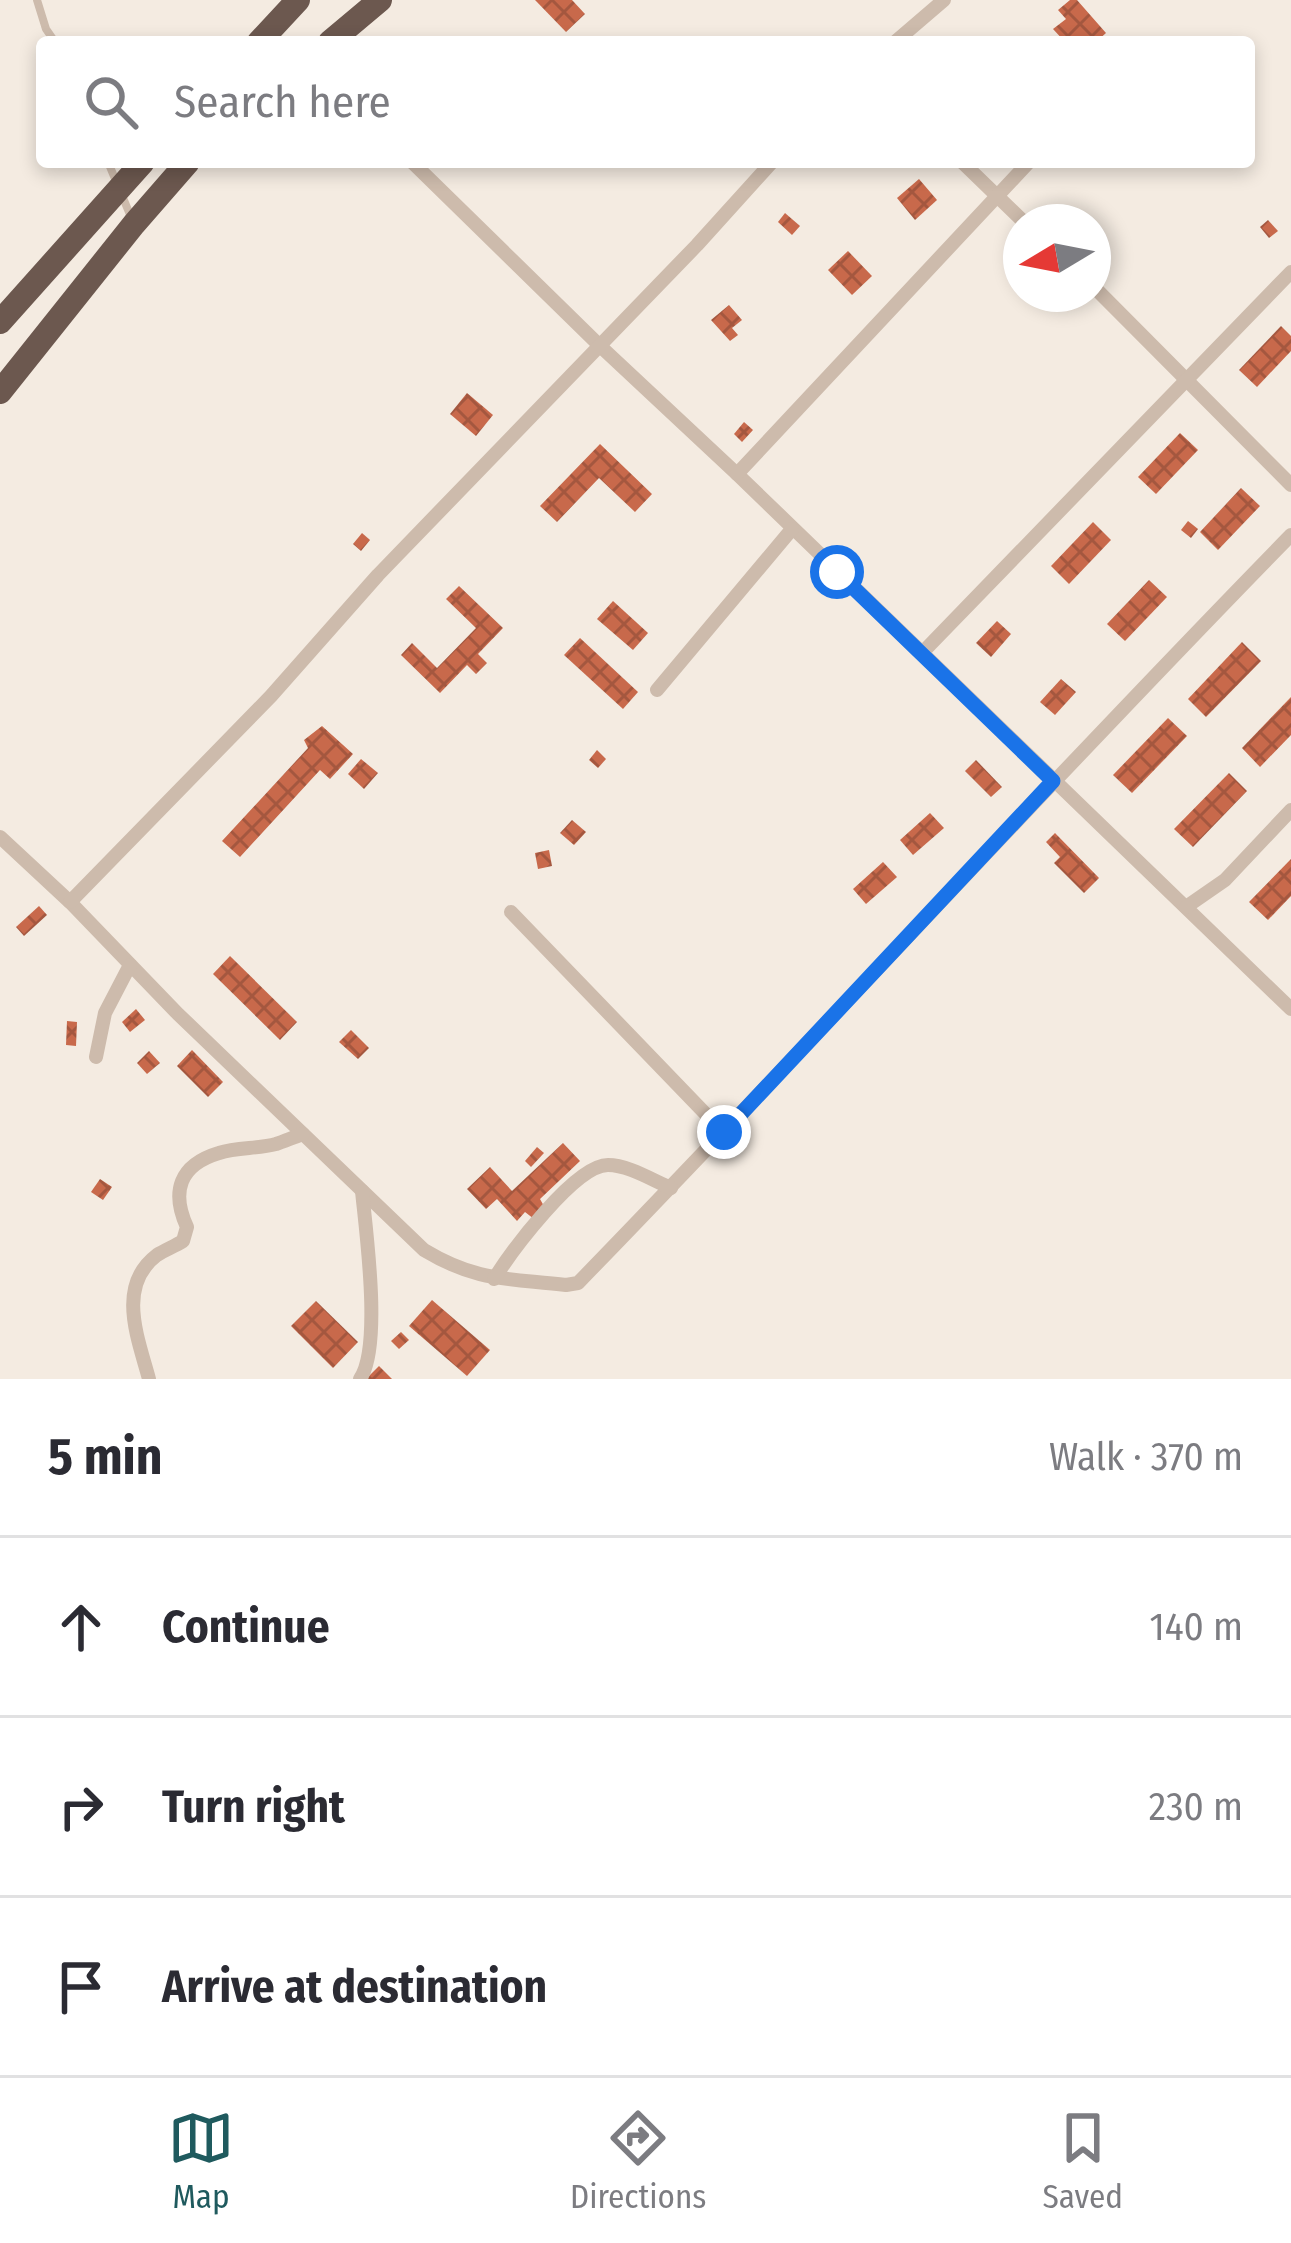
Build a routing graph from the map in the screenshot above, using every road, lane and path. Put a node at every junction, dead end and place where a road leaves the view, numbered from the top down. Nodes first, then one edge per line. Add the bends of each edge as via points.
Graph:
1 (37, 0) edge
2 (298, 0) edge
3 (380, 0) edge
4 (944, 0) edge
5 (51, 36) edge
6 (265, 36) edge
7 (337, 36) edge
8 (902, 36) edge
9 (110, 168) edge
10 (137, 168) edge
11 (183, 168) edge
12 (418, 168) edge
13 (767, 168) edge
14 (968, 168) edge
15 (1024, 168) edge
16 (118, 187) junction
17 (997, 197) junction
18 (1005, 204) edge
19 (134, 224) junction
20 (1291, 272) edge
21 (1111, 304) edge
22 (0, 322) edge
23 (599, 345) junction
24 (1187, 380) junction
25 (0, 392) edge
26 (737, 474) junction
27 (1291, 485) edge
28 (792, 530) junction
29 (1291, 535) edge
30 (922, 653) junction
31 (658, 690) dead end
32 (1053, 781) junction
33 (1290, 812) edge
34 (0, 837) edge
35 (70, 902) junction
36 (1186, 907) junction
37 (512, 912) dead end
38 (130, 965) junction
39 (1291, 1009) edge
40 (96, 1057) dead end
41 (724, 1132) junction
42 (303, 1134) junction
43 (671, 1188) junction
44 (362, 1191) junction
45 (494, 1279) junction
46 (149, 1379) edge
47 (360, 1379) edge

1 - 5 lane
2 - 6 highway
3 - 7 highway
4 - 8 street
9 - 16 lane
10 - 16 highway
11 - 19 highway
12 - 23 street
13 - 23 street
14 - 17 street
15 - 17 street
16 - 19 lane
16 - 22 highway
17 - 18 street
17 - 26 street
19 - 25 highway
20 - 24 street
21 - 24 street
23 - 26 street
23 - 35 street
24 - 27 street
24 - 30 street
26 - 28 street
28 - 30 street
28 - 31 street
29 - 32 street
30 - 32 street
32 - 36 street
32 - 41 street
33 - 36 street via 1225,880
34 - 35 street
35 - 38 street
36 - 39 street
37 - 41 street
38 - 40 street via 105,1013
38 - 42 street
41 - 43 street
42 - 44 street
42 - 46 street via 216,1154 184,1174 177,1195 183,1241 139,1274 132,1295
43 - 45 street via 578,1283
43 - 45 street via 604,1164 584,1174 522,1236
44 - 45 street via 424,1250
44 - 47 street via 371,1313

